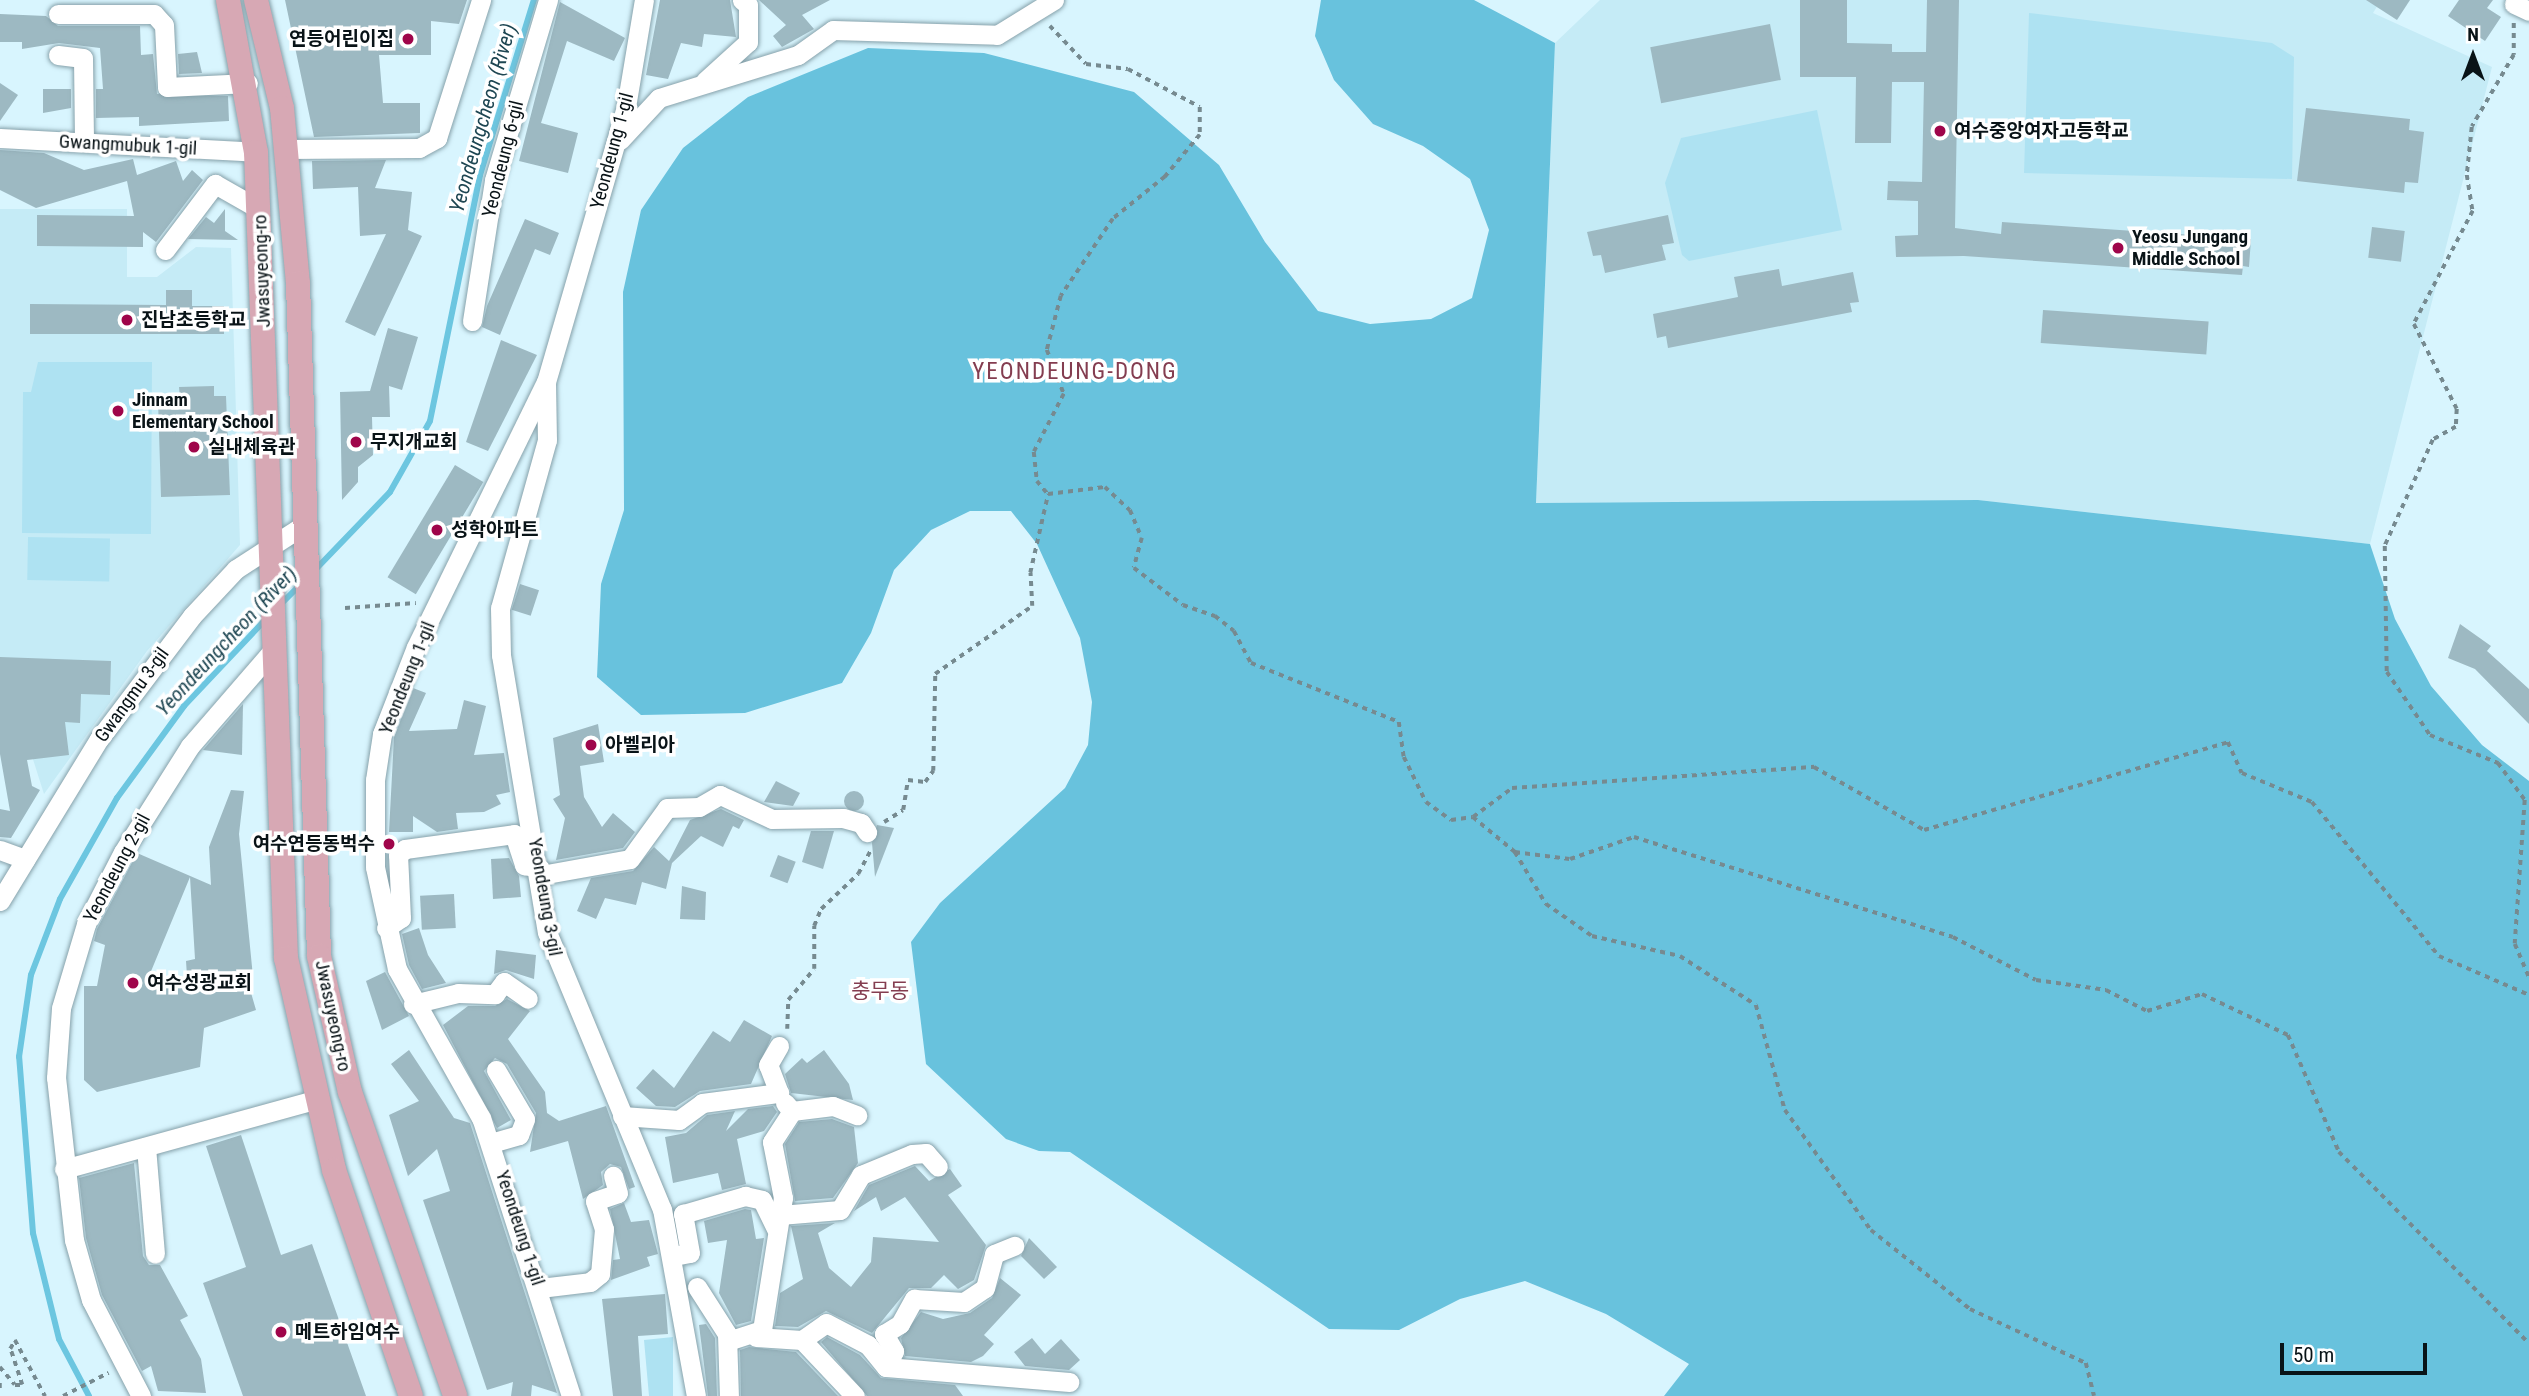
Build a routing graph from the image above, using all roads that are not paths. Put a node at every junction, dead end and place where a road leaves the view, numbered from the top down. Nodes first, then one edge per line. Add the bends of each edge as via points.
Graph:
1 (228, 0) edge
2 (256, 0) edge
3 (481, 0) edge
4 (548, 0) edge
5 (644, 0) edge
6 (742, 0) edge
7 (1054, 0) edge
8 (144, 7) edge
9 (58, 14) dead end
10 (58, 55) dead end
11 (248, 83) junction
12 (703, 83) junction
13 (0, 138) edge
14 (84, 142) junction
15 (616, 145) junction
16 (287, 149) junction
17 (256, 152) junction
18 (259, 209) junction
19 (165, 250) dead end
20 (472, 321) dead end
21 (546, 382) junction
22 (304, 525) junction
23 (271, 545) junction
24 (274, 649) junction
25 (864, 827) road end
26 (0, 850) edge
27 (25, 859) junction
28 (540, 872) junction
29 (0, 901) edge
30 (386, 929) junction
31 (319, 956) junction
32 (286, 958) junction
33 (528, 999) dead end
34 (413, 1004) junction
35 (779, 1046) road end
36 (496, 1070) dead end
37 (779, 1093) junction
38 (314, 1100) junction
39 (792, 1111) junction
40 (857, 1115) dead end
41 (622, 1116) junction
42 (491, 1143) junction
43 (146, 1147) junction
44 (938, 1167) dead end
45 (64, 1169) junction
46 (613, 1176) dead end
47 (778, 1222) junction
48 (1014, 1246) dead end
49 (155, 1255) dead end
50 (674, 1256) junction
51 (697, 1287) dead end
52 (540, 1288) junction
53 (727, 1334) junction
54 (756, 1337) junction
55 (802, 1340) junction
56 (886, 1367) junction
57 (1069, 1382) dead end
58 (141, 1396) edge
59 (411, 1396) edge
60 (455, 1396) edge
61 (571, 1396) edge
62 (696, 1396) edge
63 (729, 1396) edge
64 (855, 1396) edge

1 - 11 main road, Jwasuyeong-ro
2 - 16 main road, Jwasuyeong-ro
3 - 16 street via 437,138 419,148
4 - 20 street, Yeondeung 6-gil via 494,180
5 - 15 street, Yeondeung 1-gil
6 - 12 street via 748,5 748,42
7 - 12 street via 1031,19 997,35 833,30 798,55
8 - 9 street
8 - 11 street via 164,25 167,87
10 - 14 street via 83,58
11 - 17 main road, Jwasuyeong-ro
12 - 15 street via 653,102
13 - 14 street, Gwangmubuk 1-gil
14 - 17 street, Gwangmubuk 1-gil
15 - 21 street, Yeondeung 1-gil
16 - 22 main road, Jwasuyeong-ro via 298,283
17 - 18 main road, Jwasuyeong-ro
18 - 19 street via 215,184
18 - 23 main road, Jwasuyeong-ro
21 - 28 street, Yeondeung 3-gil via 547,440 498,622
21 - 30 street, Yeondeung 1-gil via 416,647 382,734 374,867
22 - 23 street, Gwangmu 3-gil
22 - 31 main road, Jwasuyeong-ro
23 - 24 main road, Jwasuyeong-ro
23 - 27 street, Gwangmu 3-gil via 214,591 155,663
24 - 32 main road, Jwasuyeong-ro
24 - 45 street, Yeondeung 2-gil via 190,746 86,924 56,1046
25 - 28 street via 772,819 720,795 699,807 667,808 630,859
26 - 27 street
27 - 29 street, Gwangmu 3-gil
28 - 30 street via 524,865 514,834 404,849 398,855 401,918
28 - 41 street, Yeondeung 3-gil via 559,969
30 - 34 street, Yeondeung 1-gil
31 - 32 main road
31 - 60 main road, Jwasuyeong-ro via 350,1092
32 - 38 main road, Jwasuyeong-ro
33 - 34 street via 504,982 495,994 458,993
34 - 42 street, Yeondeung 1-gil
35 - 37 street via 768,1065
36 - 42 street via 525,1119 519,1135
37 - 39 street
37 - 41 street via 702,1103 679,1120
38 - 43 street
38 - 59 main road, Jwasuyeong-ro
39 - 40 street via 833,1106
39 - 47 street via 772,1142 783,1198
41 - 50 street, Yeondeung 3-gil via 662,1209
42 - 52 street, Yeondeung 1-gil
43 - 45 street
43 - 49 street
44 - 47 street via 926,1153 912,1154 861,1175 840,1210
45 - 58 street, Yeondeung 2-gil via 91,1300
46 - 52 street via 618,1193 594,1201 604,1229 600,1274 590,1282
47 - 50 street via 762,1200 745,1196 683,1214 690,1253
47 - 54 street via 766,1318
48 - 56 street via 998,1250 985,1287 964,1302 914,1299 900,1324 884,1334 894,1351
50 - 62 street, Yeondeung 3-gil
51 - 53 street
52 - 61 street, Yeondeung 1-gil
53 - 54 street
53 - 63 street
54 - 55 street
55 - 56 street via 826,1322 868,1345
55 - 64 street
56 - 57 street

